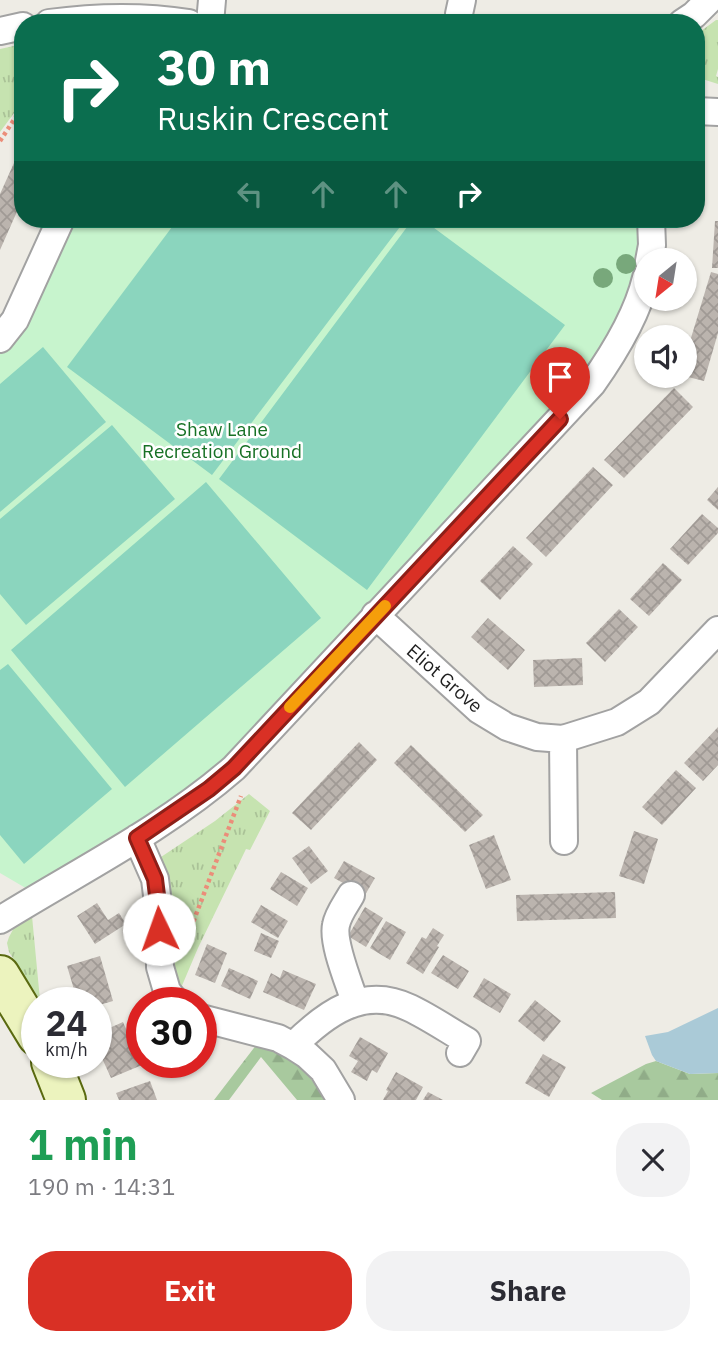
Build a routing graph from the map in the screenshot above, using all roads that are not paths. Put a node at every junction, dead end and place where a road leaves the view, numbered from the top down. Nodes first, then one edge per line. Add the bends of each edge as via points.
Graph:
1 (709, 0) edge
2 (695, 14) edge
3 (57, 228) edge
4 (652, 228) edge
5 (651, 248) edge
6 (634, 312) edge
7 (0, 339) edge
8 (375, 615) junction
9 (718, 630) edge
10 (562, 739) junction
11 (137, 838) junction
12 (564, 841) dead end
13 (351, 895) dead end
14 (0, 920) edge
15 (0, 975) edge
16 (168, 987) edge
17 (355, 1002) junction
18 (21, 1010) edge
19 (217, 1022) edge
20 (293, 1046) junction
21 (460, 1053) dead end
22 (57, 1078) edge
23 (66, 1100) edge
24 (341, 1100) edge

1 - 2 street
3 - 7 street via 15,320
4 - 5 street
6 - 8 street via 592,384
8 - 10 street, Eliot Grove via 478,710 507,727
8 - 11 street via 234,768
9 - 10 street, Eliot Grove via 649,702 617,722
10 - 12 street
11 - 14 street
11 - 16 street via 155,879 160,967
13 - 17 street via 338,917 335,938
15 - 18 street
17 - 20 street via 329,1015
17 - 21 street via 377,999 408,1007 467,1041
19 - 20 street
20 - 24 street via 323,1070
22 - 23 street

